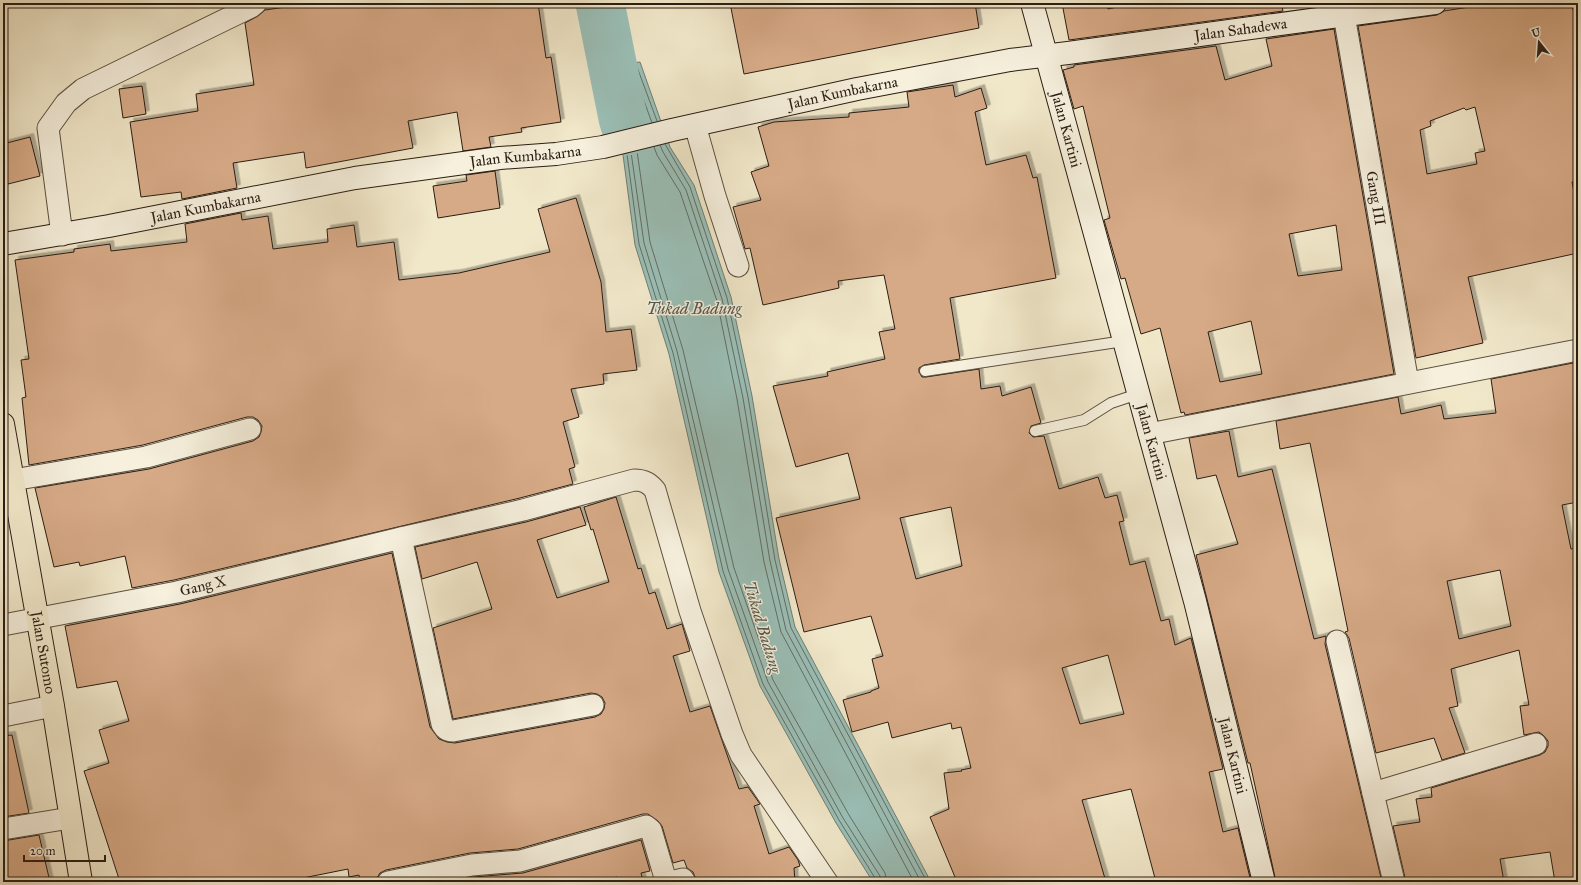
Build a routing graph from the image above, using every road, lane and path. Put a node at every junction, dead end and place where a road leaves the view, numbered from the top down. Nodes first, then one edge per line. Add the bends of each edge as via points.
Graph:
1 (256, 3) edge
2 (1032, 3) edge
3 (1435, 3) edge
4 (1344, 15) junction
5 (1045, 56) junction
6 (695, 125) junction
7 (62, 234) junction
8 (3, 244) edge
9 (738, 266) dead end
10 (1124, 341) junction
11 (1578, 350) edge
12 (925, 371) dead end
13 (1408, 383) junction
14 (1138, 394) junction
15 (3, 424) edge
16 (250, 429) dead end
17 (1035, 431) dead end
18 (1149, 434) junction
19 (9, 473) edge
20 (401, 538) junction
21 (37, 618) junction
22 (3, 625) edge
23 (1337, 641) dead end
24 (593, 705) dead end
25 (53, 706) junction
26 (3, 716) edge
27 (1536, 744) dead end
28 (1373, 793) junction
29 (70, 818) junction
30 (3, 829) edge
31 (81, 882) edge
32 (388, 882) edge
33 (669, 882) edge
34 (685, 882) edge
35 (827, 882) edge
36 (1264, 882) edge
37 (1394, 882) edge

1 - 7 street via 83,88 66,103 48,128
2 - 5 street, Jalan Kartini
3 - 4 street, Jalan Sahadewa
4 - 5 street, Jalan Sahadewa
4 - 13 street, Gang III
5 - 6 street, Jalan Kumbakarna via 857,88
5 - 10 street, Jalan Kartini
6 - 7 street, Jalan Kumbakarna via 602,147 355,178
6 - 9 street
7 - 8 street, Jalan Kumbakarna
10 - 12 lane
10 - 14 street, Jalan Kartini
11 - 13 street
13 - 18 street
14 - 17 lane via 1111,403 1084,420
14 - 18 street, Jalan Kartini
15 - 19 highway, Jalan Sutomo
16 - 19 street via 146,457
18 - 36 street, Jalan Kartini via 1196,602
19 - 21 highway, Jalan Sutomo
20 - 21 street, Gang X via 177,592
20 - 24 street via 444,728 453,731
20 - 35 street, Gang X via 523,510 634,480 650,483 655,490 690,611 724,713 741,755
21 - 22 street, Gang X
21 - 25 highway, Jalan Sutomo
23 - 28 street
25 - 26 street
25 - 29 highway, Jalan Sutomo
27 - 28 street
28 - 37 street
29 - 30 street
29 - 31 highway, Jalan Sutomo
32 - 33 street via 472,865 520,861 646,826 651,830 666,881
33 - 34 street via 683,879

